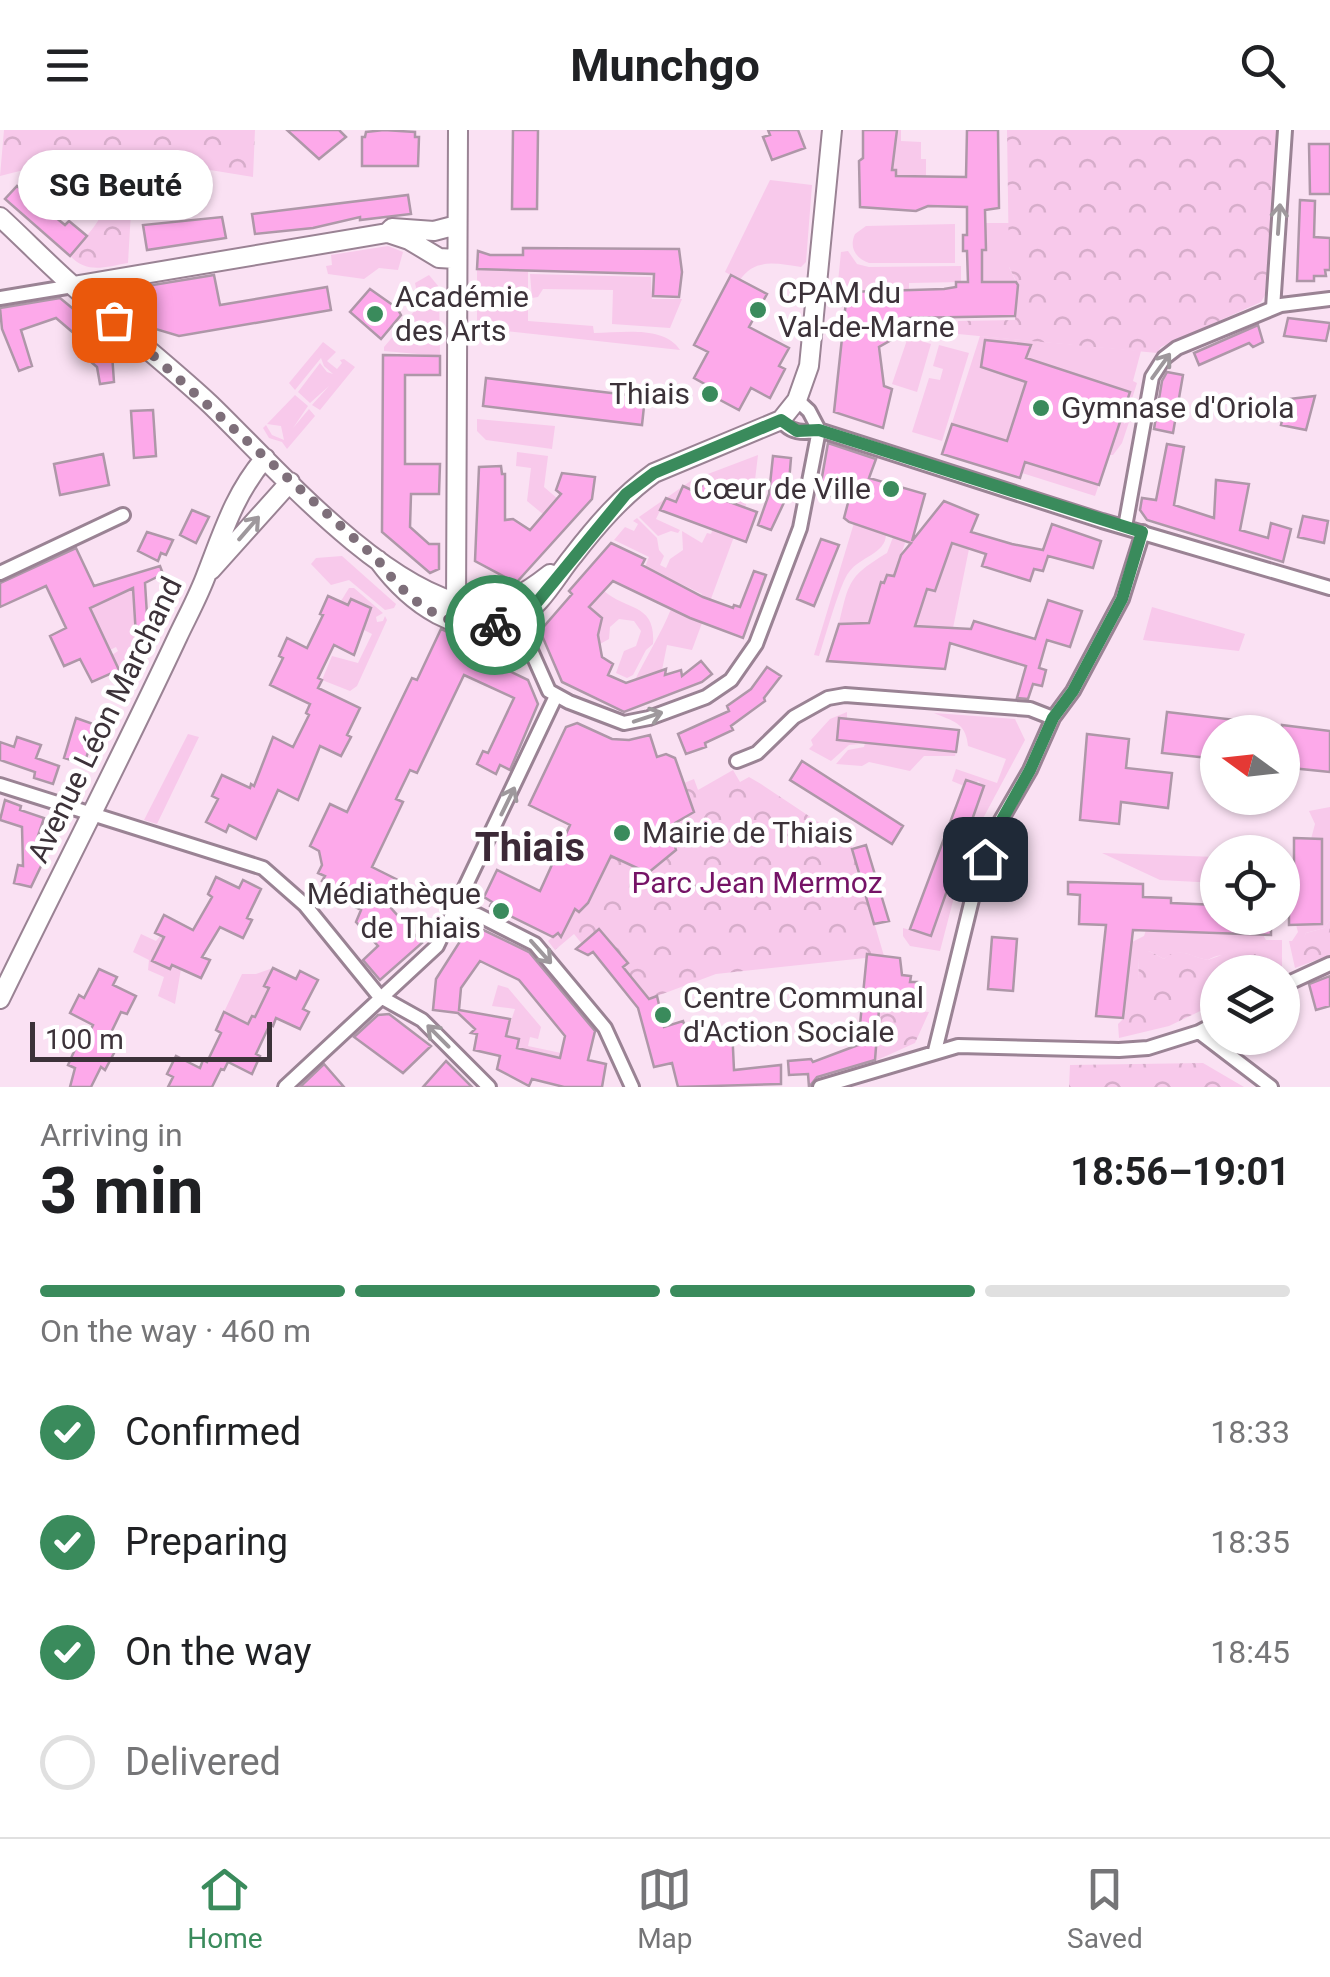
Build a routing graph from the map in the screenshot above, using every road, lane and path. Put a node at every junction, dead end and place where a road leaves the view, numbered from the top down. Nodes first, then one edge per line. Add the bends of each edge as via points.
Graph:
1 (458, 130) edge
2 (832, 130) edge
3 (1285, 130) edge
4 (0, 217) edge
5 (457, 225) junction
6 (387, 233) junction
7 (456, 259) junction
8 (73, 286) junction
9 (0, 298) edge
10 (1330, 299) edge
11 (1273, 308) junction
12 (797, 400) junction
13 (781, 420) junction
14 (819, 430) junction
15 (264, 458) junction
16 (290, 482) junction
17 (123, 514) dead end
18 (1125, 527) junction
19 (1142, 532) junction
20 (573, 555) junction
21 (378, 560) junction
22 (0, 573) edge
23 (208, 574) junction
24 (1330, 588) edge
25 (456, 602) junction
26 (516, 619) junction
27 (456, 622) junction
28 (556, 696) junction
29 (1053, 718) junction
30 (737, 761) dead end
31 (0, 785) edge
32 (90, 811) junction
33 (455, 908) junction
34 (1330, 964) edge
35 (1300, 978) edge
36 (380, 996) junction
37 (0, 1000) edge
38 (1199, 1032) joint
39 (935, 1051) junction
40 (285, 1087) edge
41 (489, 1087) edge
42 (632, 1087) edge
43 (820, 1087) edge
44 (1271, 1087) edge

1 - 5 main road
2 - 12 main road via 813,339
11 -> 3 street
4 - 8 main road
5 - 6 main road
5 - 7 main road
6 - 7 main road
6 - 8 main road
7 - 25 main road
8 - 9 street
8 - 15 main road
10 - 11 street
18 -> 11 street via 1157,367 1177,348
12 - 13 main road
12 - 14 street
13 - 14 street via 797,431
13 - 20 main road via 654,473 626,494
14 - 18 street
28 -> 14 street via 631,722 706,697 738,672 756,644 800,528
15 - 16 main road
15 - 23 main road, Avenue Léon Marchand via 244,482
16 - 21 main road
23 -> 16 main road, Avenue Léon Marchand
17 - 22 street
18 - 19 street
19 - 24 street
19 - 29 street via 1122,599
20 - 25 main road via 512,599 484,606
20 - 26 main road
21 - 25 main road via 420,589
21 - 27 main road via 406,595
23 - 32 main road, Avenue Léon Marchand
25 - 27 main road
26 - 27 main road via 484,626
26 - 28 street
33 -> 28 street
29 - 30 street via 1030,709 845,695 811,705 758,752
29 - 39 street via 988,850
31 - 32 street
32 - 36 street via 263,868 305,905
32 - 37 main road, Avenue Léon Marchand
33 - 36 street via 437,946
33 -> 42 street via 535,944 605,1028
34 - 35 street
36 - 40 street
41 -> 36 street via 422,1020
38 - 39 street via 1148,1048
38 - 44 street
39 - 43 street

